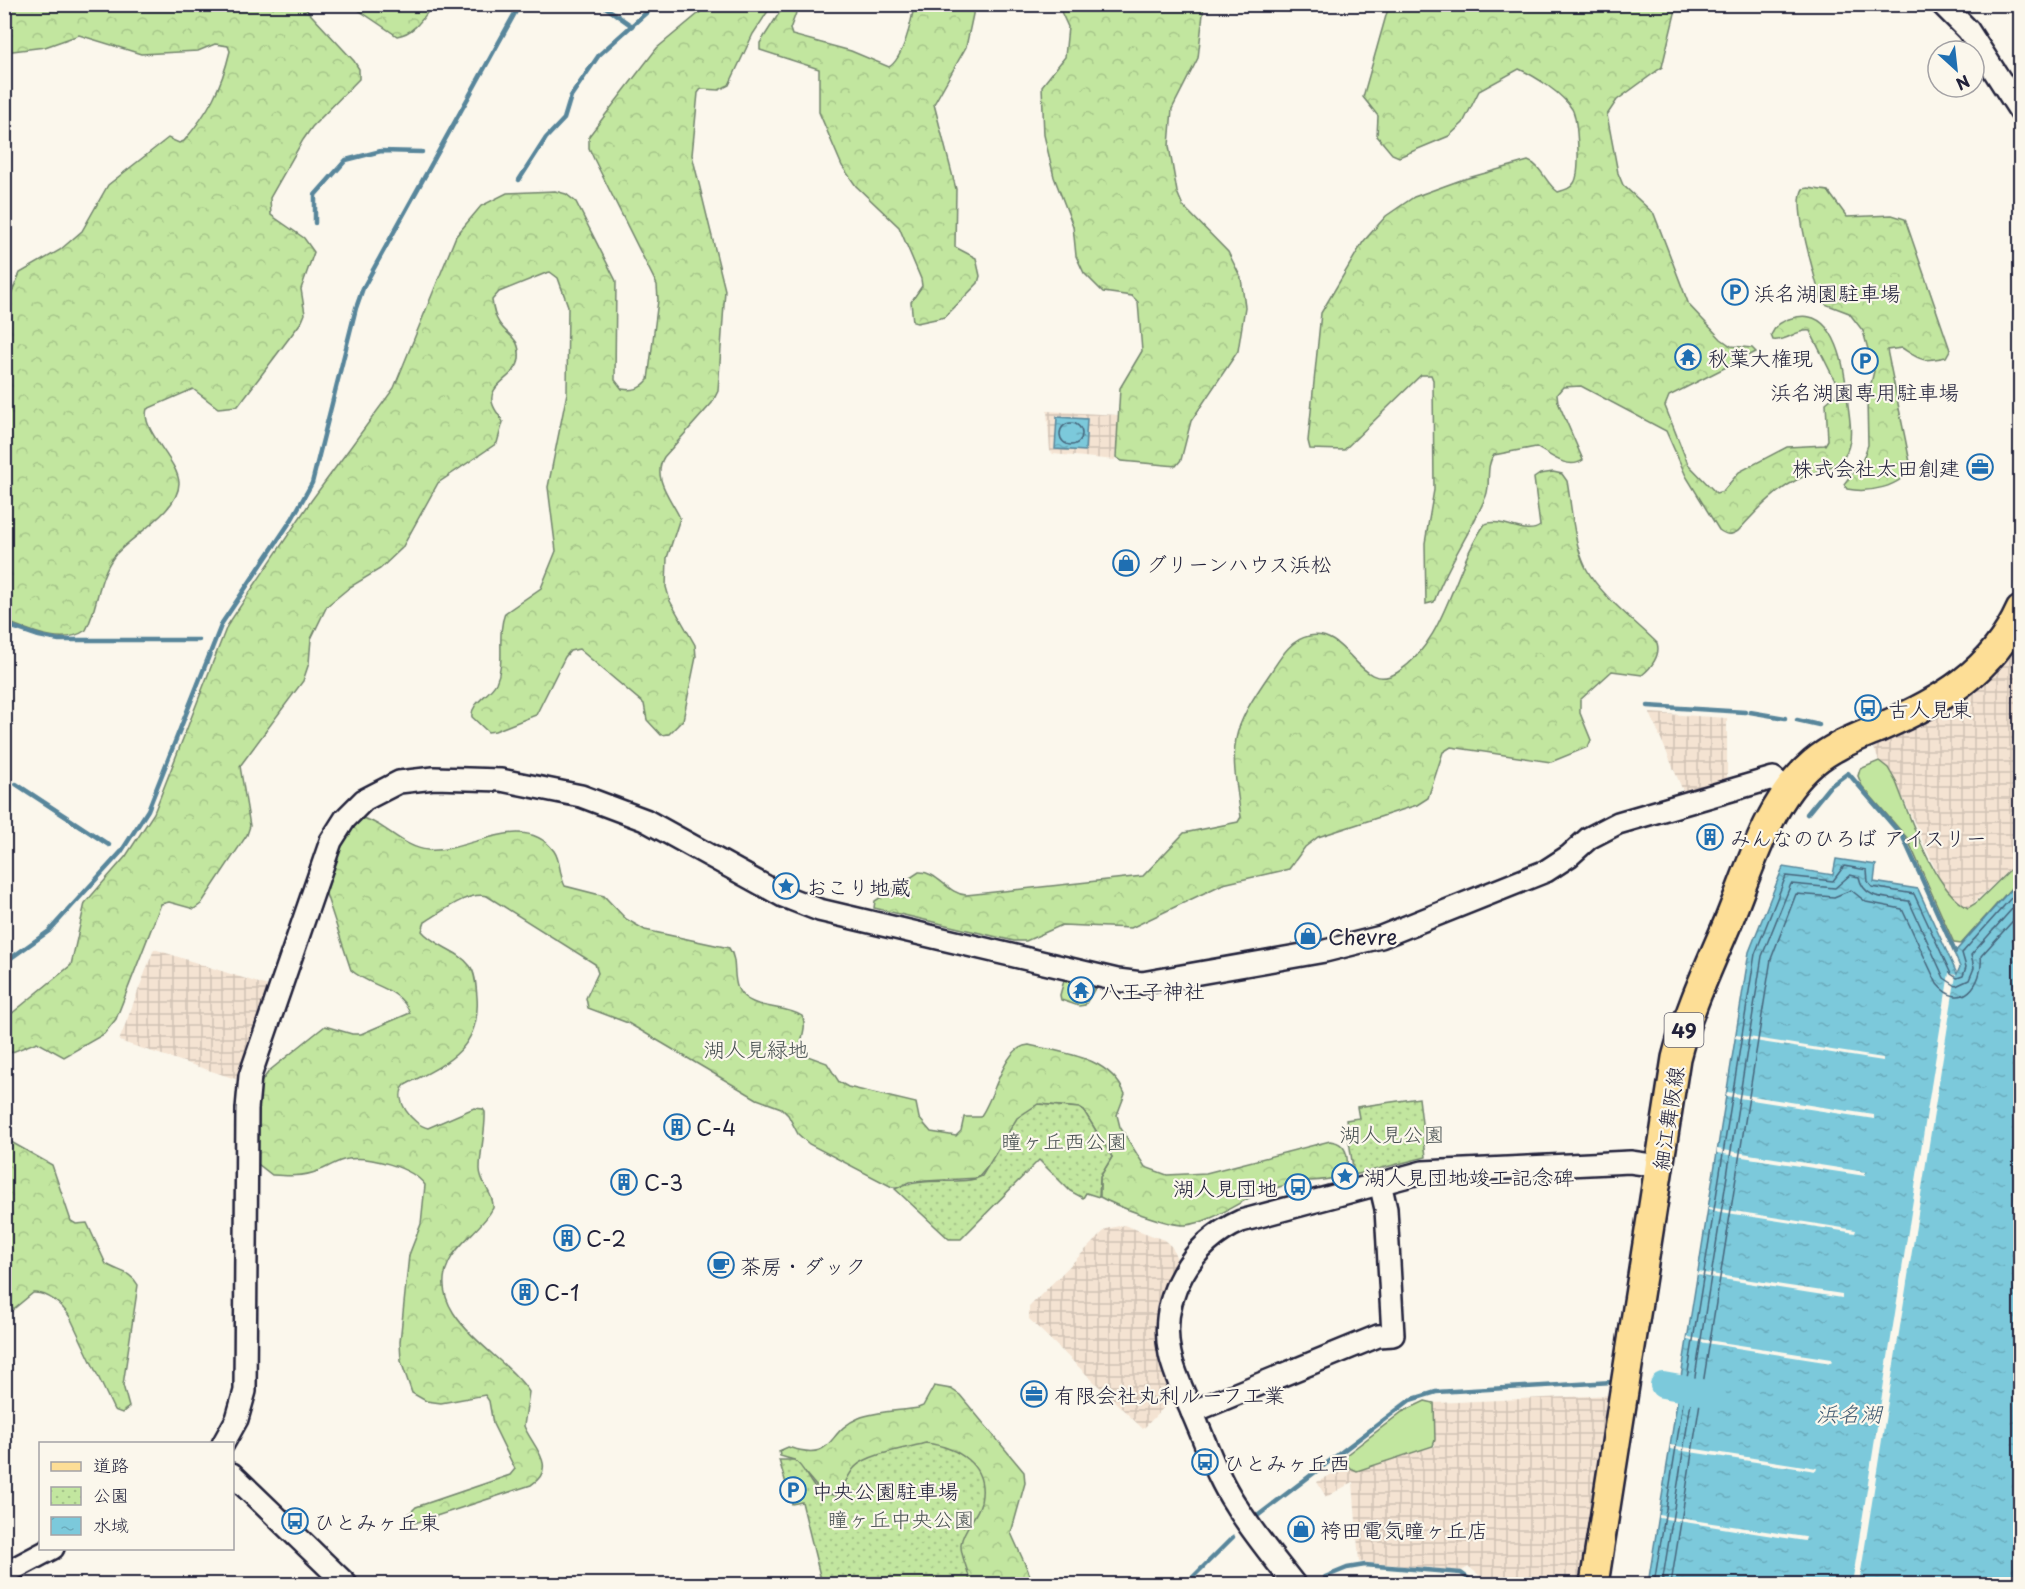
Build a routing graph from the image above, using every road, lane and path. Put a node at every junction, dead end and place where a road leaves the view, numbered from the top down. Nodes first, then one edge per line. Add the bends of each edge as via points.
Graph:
1 (1942, 4) edge
2 (2020, 111) edge
3 (2020, 610) edge
4 (1788, 790) junction
5 (1659, 1166) junction
6 (1380, 1182) junction
7 (1192, 1412) junction
8 (225, 1442) edge
9 (234, 1476) edge
10 (49, 1550) edge
11 (4, 1574) edge
12 (346, 1584) edge
13 (1294, 1584) edge
14 (1594, 1584) edge

1 - 2 street via 1968,30
3 - 4 main road, 細江舞阪線 / 49 via 1996,650 1953,691 1828,752
4 - 5 main road, 細江舞阪線 / 49 via 1759,847 1685,1028 1672,1079
4 - 8 street via 1773,778 1632,817 1589,838 1558,864 1540,873 1356,945 1142,982 1111,979 819,910 783,896 645,820 581,796 479,778 412,779 386,787 353,809 330,841 254,1060 247,1109 246,1377 240,1412
5 - 6 street via 1630,1162 1436,1171
5 - 14 main road, 細江舞阪線 / 49
6 - 7 street via 1241,1221 1219,1232 1193,1257 1176,1291 1167,1330 1170,1357
6 - 7 street via 1386,1209 1393,1335 1378,1335
7 - 13 street via 1229,1494
9 - 12 street
10 - 11 street

